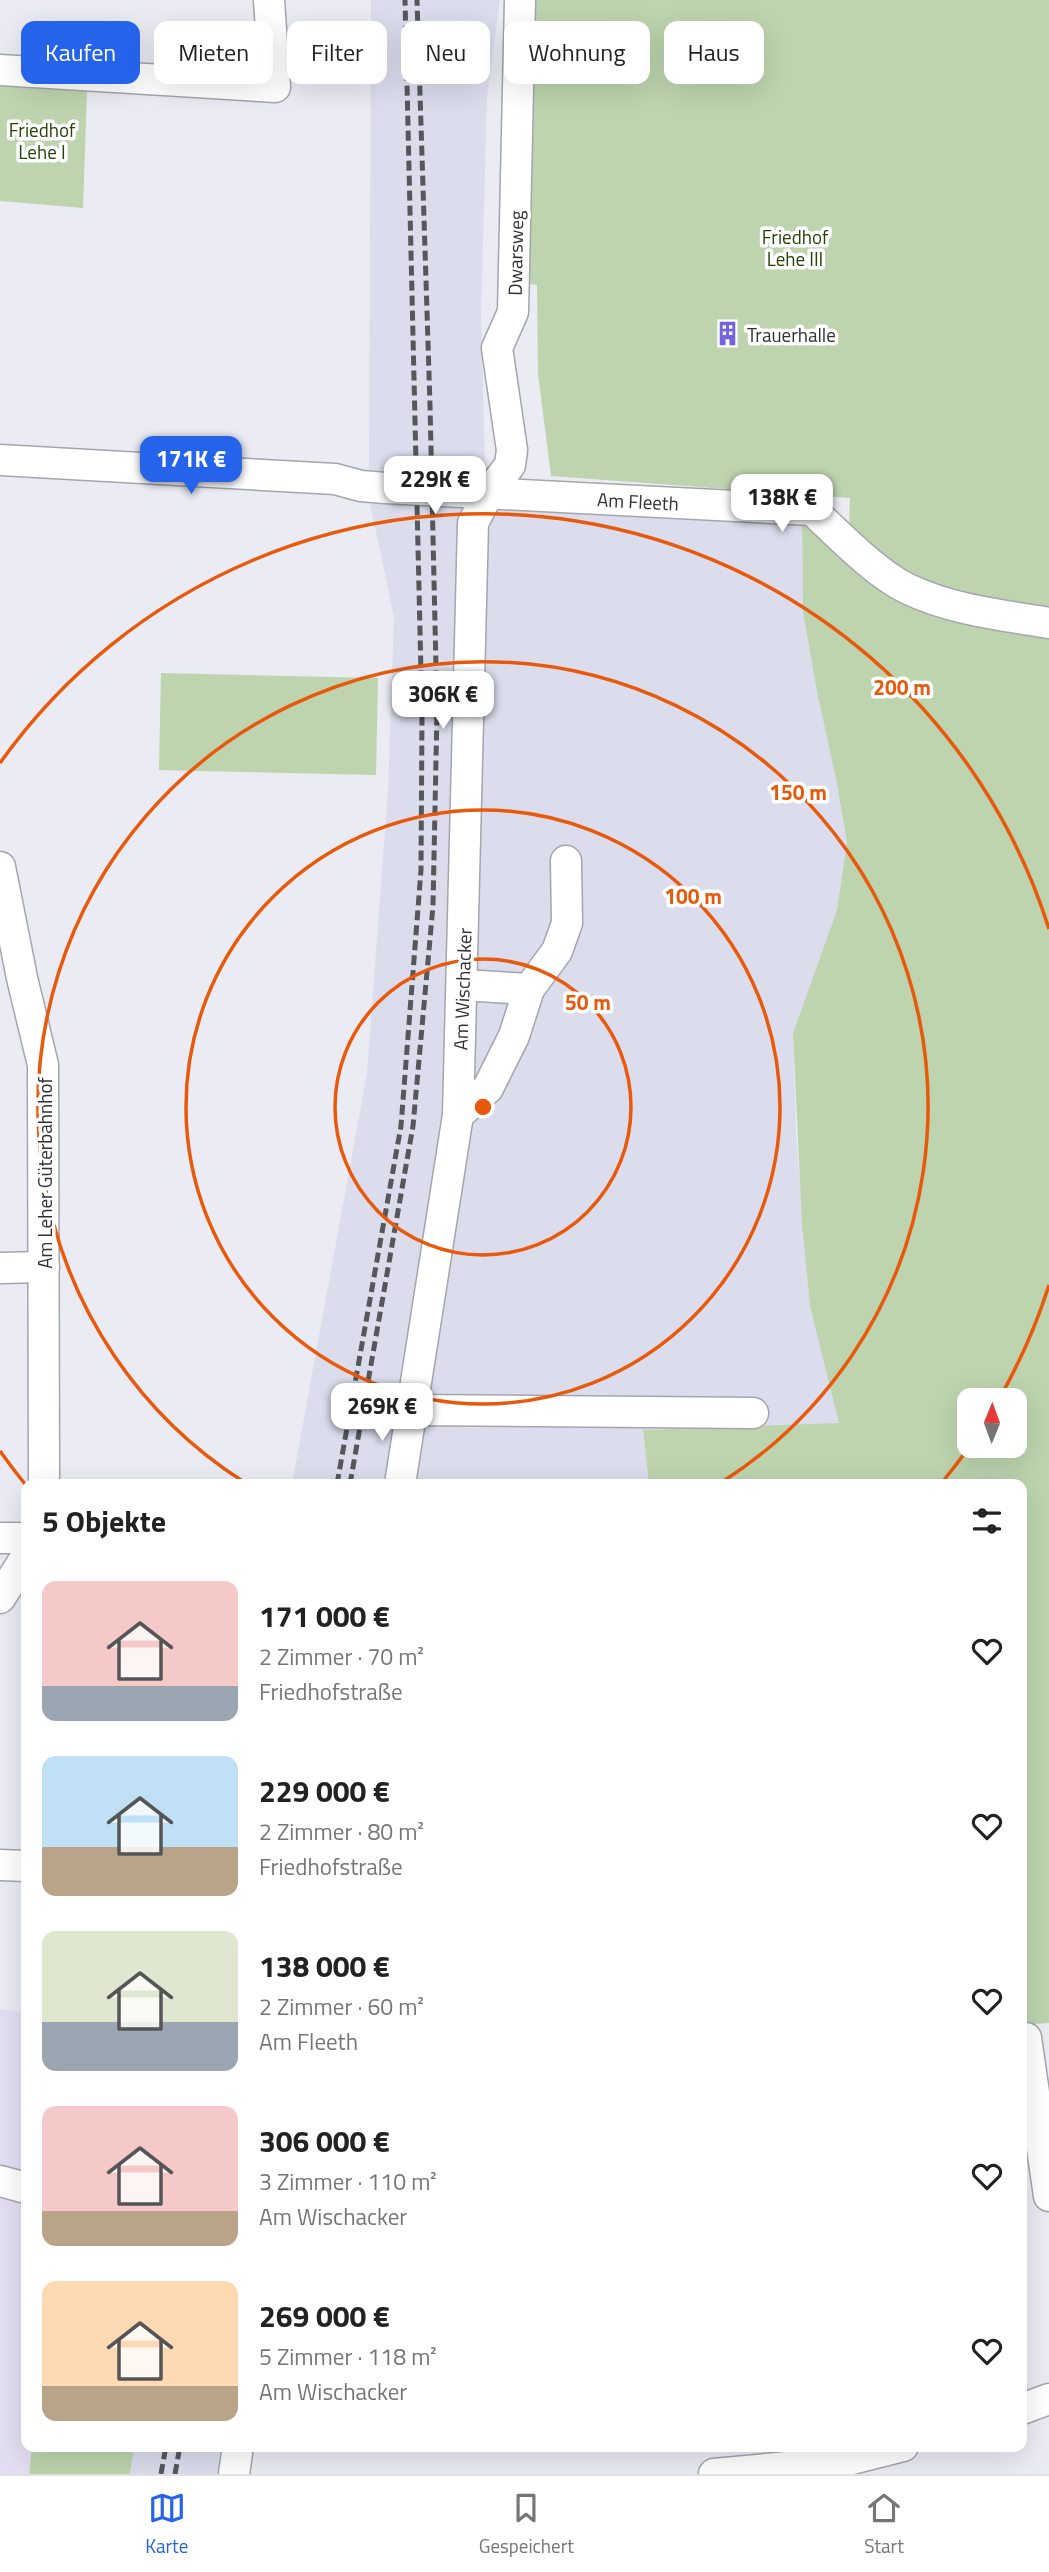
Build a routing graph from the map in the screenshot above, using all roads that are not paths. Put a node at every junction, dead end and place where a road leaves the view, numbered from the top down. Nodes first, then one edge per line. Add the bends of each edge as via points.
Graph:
1 (269, 0) edge
2 (520, 0) edge
3 (0, 70) edge
4 (0, 460) edge
5 (488, 494) junction
6 (1049, 623) edge
7 (566, 861) dead end
8 (0, 867) edge
9 (11, 980) edge
10 (462, 985) junction
11 (529, 989) junction
12 (458, 1115) junction
13 (44, 1267) junction
14 (0, 1268) edge
15 (413, 1410) junction
16 (753, 1413) dead end
17 (44, 1479) edge
18 (401, 1479) edge
19 (0, 1538) edge
20 (21, 1538) edge
21 (21, 1565) edge
22 (0, 1598) edge
23 (0, 1865) edge
24 (21, 1866) edge
25 (1032, 2037) edge
26 (0, 2180) edge
27 (21, 2186) edge
28 (1049, 2196) edge
29 (1049, 2399) edge
30 (1027, 2407) edge
31 (237, 2452) edge
32 (886, 2452) edge
33 (841, 2468) edge
34 (234, 2474) edge
35 (714, 2474) edge

1 - 3 street via 275,87
2 - 5 street, Dwarsweg via 513,312 497,348 512,450 510,465
4 - 5 street, Am Fleeth
5 - 6 street, Am Fleeth via 812,510 906,588 965,610
5 - 10 street, Am Wischacker via 473,523
7 - 11 street via 567,923 557,951
8 - 9 street, Am Leher Güterbahnhof
9 - 13 street, Am Leher Güterbahnhof via 43,1065
10 - 11 street
10 - 12 street, Am Wischacker
11 - 12 street via 514,1036 488,1088
12 - 15 street, Am Wischacker
13 - 14 street
13 - 17 street, Am Leher Güterbahnhof
15 - 16 street
15 - 18 street, Am Wischacker
19 - 20 street
21 - 22 street
23 - 24 street
25 - 28 street
26 - 27 street
29 - 30 street
31 - 34 street
32 - 33 street
33 - 35 street

